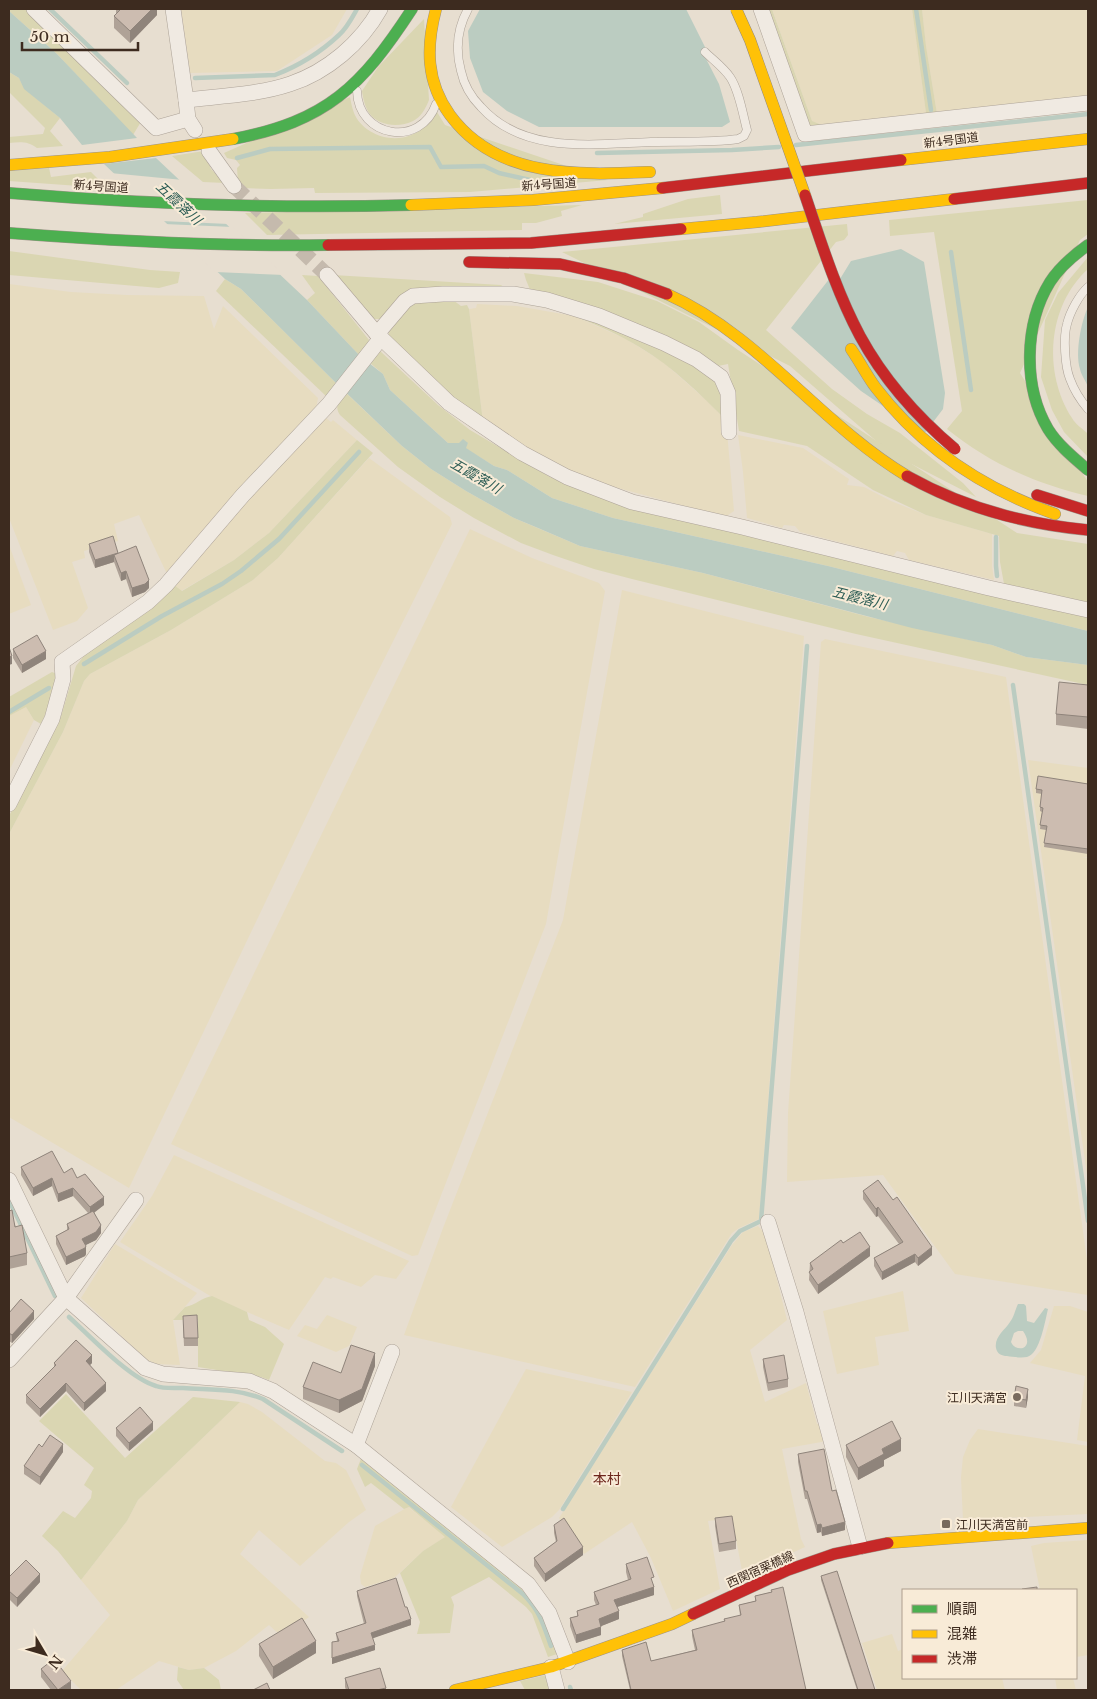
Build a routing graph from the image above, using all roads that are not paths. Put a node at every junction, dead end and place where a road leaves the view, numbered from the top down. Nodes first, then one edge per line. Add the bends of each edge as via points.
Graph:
1 (34, 9) edge
2 (174, 9) edge
3 (380, 9) edge
4 (412, 9) edge
5 (436, 9) edge
6 (468, 9) edge
7 (736, 9) edge
8 (761, 9) edge
9 (705, 52) dead end
10 (356, 83) junction
11 (438, 97) junction
12 (186, 100) junction
13 (1088, 103) edge
14 (1088, 138) edge
15 (960, 142) dead end
16 (1036, 144) junction
17 (209, 151) dead end
18 (805, 158) dead end
19 (9, 165) edge
20 (659, 172) dead end
21 (785, 182) dead end
22 (1088, 183) edge
23 (234, 186) tunnel mouth
24 (9, 193) edge
25 (795, 210) dead end
26 (801, 229) dead end
27 (9, 232) edge
28 (1088, 244) edge
29 (276, 246) junction
30 (381, 256) dead end
31 (457, 261) dead end
32 (327, 275) tunnel mouth
33 (1088, 287) edge
34 (379, 336) junction
35 (848, 342) dead end
36 (1088, 409) edge
37 (729, 432) dead end
38 (1088, 470) edge
39 (1088, 510) edge
40 (1088, 522) edge
41 (1088, 530) edge
42 (1088, 610) edge
43 (9, 804) edge
44 (9, 1180) edge
45 (136, 1200) dead end
46 (768, 1222) dead end
47 (66, 1298) junction
48 (392, 1352) dead end
49 (9, 1360) edge
50 (356, 1445) junction
51 (1088, 1528) edge
52 (860, 1547) junction
53 (568, 1662) junction
54 (551, 1667) junction
55 (455, 1690) edge
56 (558, 1690) edge

1 - 12 street via 156,128 191,124
2 - 12 street
3 - 12 street via 342,55 316,72 290,84 260,91
4 - 10 main road via 377,60
5 - 11 main road via 430,27 428,55
6 - 9 lane via 461,21 457,58 472,98 501,124 521,135 540,140 570,145 738,139 744,136 747,130 732,79
7 - 39 main road, bridge via 750,40 834,278 865,344 890,383 933,430 974,463 1038,496
8 - 13 street via 805,134
10 - 11 lane via 362,112 371,123 384,130 397,132 418,126 428,118
10 - 19 main road via 314,114 289,125 227,140 126,156
11 - 20 main road via 450,119 464,133 505,159 554,171 588,174
14 - 16 main road, 新4号国道
15 - 16 main road
16 - 24 main road, 新4号国道 via 608,194 475,202 383,206 233,205
17 - 23 street
18 - 21 main road via 778,163
22 - 29 main road via 757,222 531,243
25 - 26 main road
27 - 29 main road via 84,239
28 - 38 main road via 1050,282 1031,334 1029,363 1033,395 1047,428
29 - 30 main road
31 - 41 main road via 562,264 651,287 712,316 737,333 832,419 908,477 969,506 1009,518
32 - 34 street
33 - 36 lane via 1066,325 1066,353 1069,378
34 - 37 street via 405,301 413,296 513,294 546,300 599,316 664,343 696,359 721,377 728,393
34 - 42 street via 449,404 522,453 603,492 654,507
34 - 43 street via 334,397 243,495 166,585 148,602 62,662 63,679 52,719
35 - 40 main road via 876,388 922,439 947,458 1010,497
44 - 47 street
45 - 47 street
46 - 52 street
47 - 49 street
47 - 50 street via 145,1368 163,1374 249,1381 273,1390
48 - 50 street
50 - 53 street via 528,1584 549,1613
51 - 52 main road, 西関宿栗橋線
52 - 53 main road, 西関宿栗橋線 via 788,1570 672,1624
53 - 54 main road, 西関宿栗橋線
54 - 55 main road, 西関宿栗橋線
54 - 56 street

